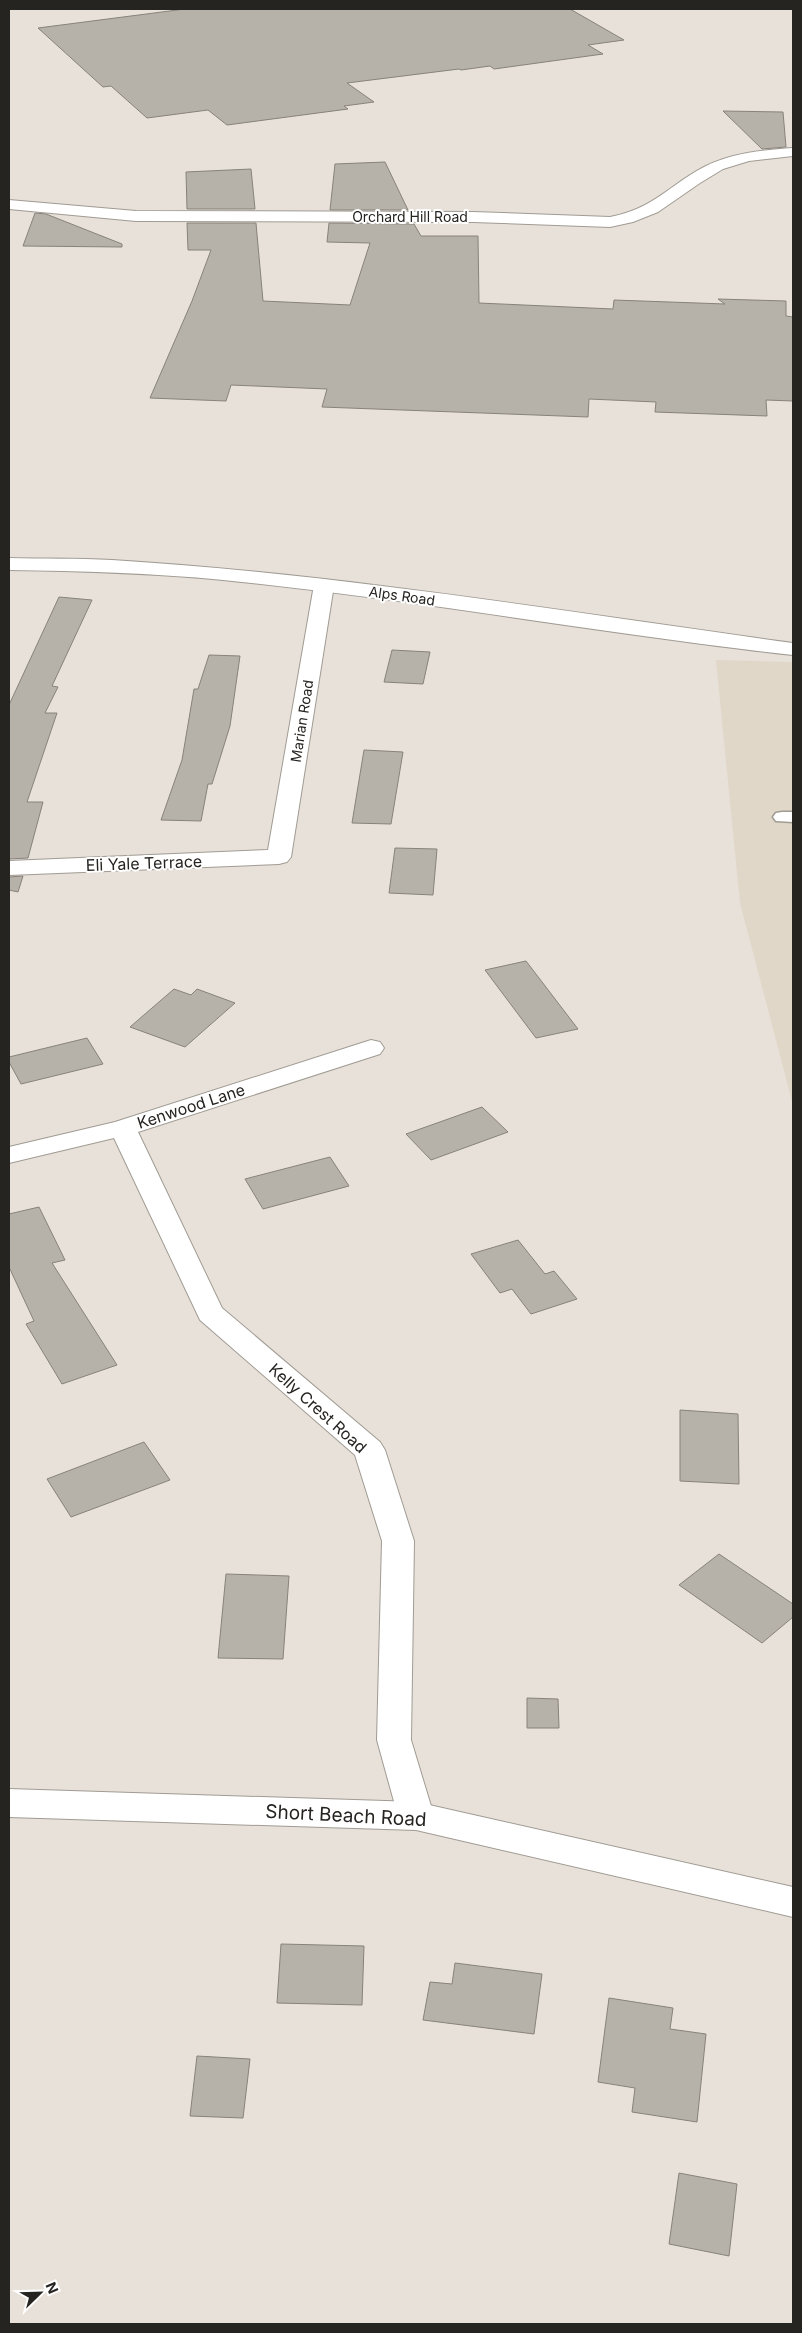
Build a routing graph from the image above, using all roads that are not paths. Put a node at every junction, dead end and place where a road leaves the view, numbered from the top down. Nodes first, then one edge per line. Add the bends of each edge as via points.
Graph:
1 (793, 152) edge
2 (9, 205) edge
3 (9, 564) edge
4 (324, 585) junction
5 (793, 649) edge
6 (279, 857) joint
7 (9, 868) edge
8 (371, 1048) dead end
9 (123, 1128) junction
10 (9, 1156) edge
11 (9, 1803) edge
12 (416, 1816) junction
13 (793, 1902) edge

1 - 2 street, Orchard Hill Road via 765,154 726,163 646,213 610,222 473,217 136,216
3 - 4 street, Alps Road via 171,569
4 - 5 street, Alps Road
4 - 6 street, Marian Road
6 - 7 street, Eli Yale Terrace
8 - 9 street, Kenwood Lane
9 - 10 street, Kenwood Lane
9 - 12 street, Kelly Crest Road via 210,1313 369,1450 398,1541 394,1740
11 - 12 street, Short Beach Road
12 - 13 street, Short Beach Road

